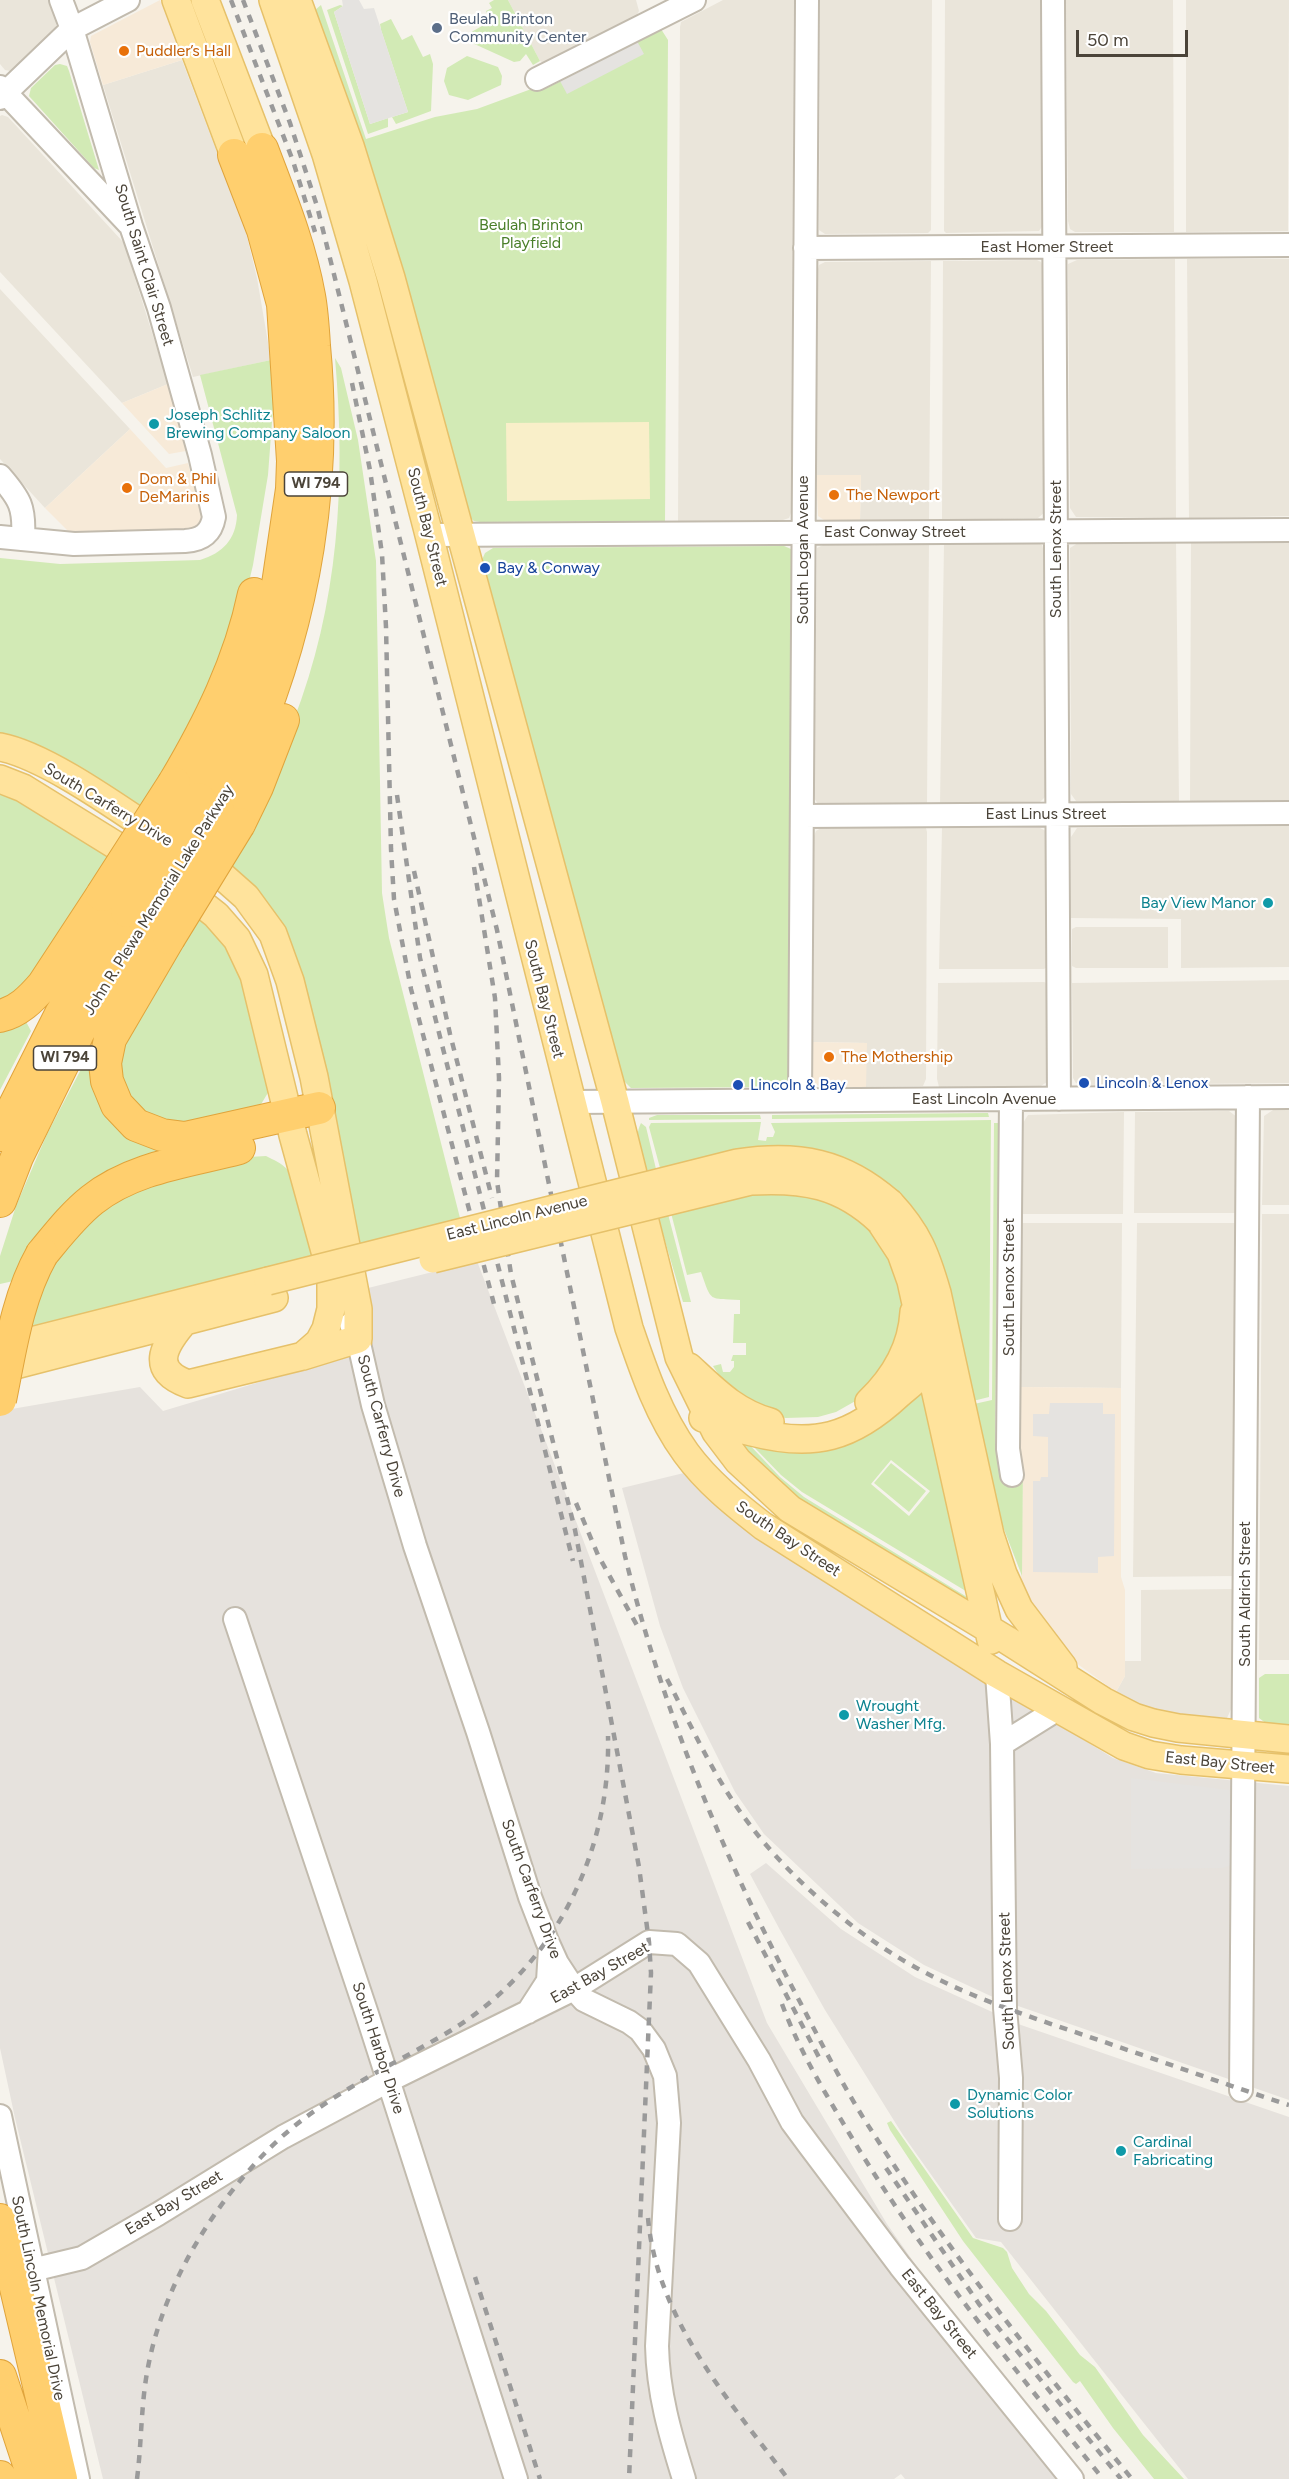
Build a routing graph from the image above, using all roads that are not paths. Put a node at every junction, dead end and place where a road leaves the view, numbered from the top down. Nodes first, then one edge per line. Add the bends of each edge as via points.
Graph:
1 (61, 0) edge
2 (128, 0) edge
3 (176, 0) edge
4 (205, 0) edge
5 (273, 0) edge
6 (297, 0) edge
7 (694, 0) edge
8 (807, 0) edge
9 (1053, 0) edge
10 (654, 9) edge
11 (72, 29) junction
12 (537, 79) dead end
13 (2, 93) edge
14 (338, 150) junction
15 (248, 152) junction
16 (131, 226) junction
17 (1289, 245) edge
18 (1054, 246) junction
19 (805, 248) junction
20 (430, 421) junction
21 (401, 428) junction
22 (0, 476) edge
23 (1289, 530) edge
24 (1056, 531) junction
25 (802, 533) junction
26 (461, 534) junction
27 (429, 535) junction
28 (0, 537) edge
29 (23, 539) junction
30 (0, 747) edge
31 (0, 779) edge
32 (207, 804) junction
33 (1289, 813) edge
34 (1058, 814) junction
35 (802, 816) junction
36 (136, 917) junction
37 (0, 1016) edge
38 (1248, 1097) junction
39 (1289, 1097) edge
40 (1011, 1099) junction
41 (1059, 1099) junction
42 (800, 1100) junction
43 (571, 1102) junction
44 (615, 1102) junction
45 (306, 1122) junction
46 (0, 1135) edge
47 (0, 1201) edge
48 (885, 1212) junction
49 (331, 1273) junction
50 (271, 1290) junction
51 (915, 1299) junction
52 (182, 1324) junction
53 (945, 1330) junction
54 (358, 1339) junction
55 (0, 1349) edge
56 (303, 1356) junction
57 (679, 1357) junction
58 (930, 1366) junction
59 (0, 1369) edge
60 (648, 1385) junction
61 (0, 1400) edge
62 (710, 1421) junction
63 (1012, 1474) dead end
64 (235, 1619) dead end
65 (990, 1629) junction
66 (997, 1674) junction
67 (1074, 1682) junction
68 (1058, 1709) junction
69 (1153, 1723) joint
70 (1244, 1734) junction
71 (1289, 1739) edge
72 (1002, 1744) junction
73 (1150, 1755) joint
74 (1243, 1765) junction
75 (1289, 1770) edge
76 (550, 1947) junction
77 (574, 1989) junction
78 (528, 2012) junction
79 (388, 2081) junction
80 (1241, 2090) dead end
81 (0, 2116) edge
82 (1010, 2218) dead end
83 (0, 2220) edge
84 (32, 2270) junction
85 (0, 2376) edge
86 (34, 2479) edge
87 (61, 2479) edge
88 (78, 2479) edge
89 (516, 2479) edge
90 (684, 2479) edge
91 (1072, 2479) edge

1 - 11 street, South Saint Clair Street
2 - 11 street
3 - 15 main road, John R. Plewa Memorial Lake Parkway / WI 794
4 - 15 main road, John R. Plewa Memorial Lake Parkway / WI 794
5 - 14 main road, South Bay Street
6 - 14 main road, South Bay Street
7 - 10 street
8 - 19 street, South Logan Avenue
9 - 18 street, South Lenox Street
10 - 12 street
11 - 13 street
11 - 16 street, South Saint Clair Street
13 - 16 street
14 - 20 main road, South Bay Street via 392,278
14 - 21 main road, South Bay Street via 363,280
15 - 32 highway, John R. Plewa Memorial Lake Parkway / WI 794 via 283,304 292,489 277,591 256,673
15 - 32 highway, John R. Plewa Memorial Lake Parkway / WI 794 via 290,223 310,297 319,411 316,482 300,587 279,672 252,743
16 - 29 street, South Saint Clair Street via 159,308 214,517 209,531 196,540 74,544
17 - 18 street, East Homer Street
18 - 19 street, East Homer Street
18 - 24 street, South Lenox Street
19 - 25 street, South Logan Avenue
20 - 21 main road
20 - 26 main road, South Bay Street
21 - 27 main road, South Bay Street
22 - 29 street via 21,503
23 - 24 street, East Conway Street
24 - 25 street, East Conway Street
24 - 34 street, South Lenox Street
25 - 26 street, East Conway Street
25 - 35 street, South Logan Avenue
26 - 27 street, East Conway Street
26 - 44 main road, South Bay Street
27 - 43 main road, South Bay Street
28 - 29 street
30 - 45 main road, South Carferry Drive via 64,776 220,874 246,897 273,934 290,981 314,1077
31 - 45 main road, South Carferry Drive via 23,788 93,830 195,896 216,915 237,939 254,975
32 - 36 highway, John R. Plewa Memorial Lake Parkway / WI 794, bridge
32 - 36 highway, bridge
33 - 34 street, East Linus Street
34 - 35 street, East Linus Street
34 - 41 street, South Lenox Street
35 - 42 street, South Logan Avenue
36 - 37 highway via 43,985 11,1014
36 - 45 highway via 105,1063 107,1081 117,1105 136,1125 185,1138
36 - 46 highway, John R. Plewa Memorial Lake Parkway / WI 794 via 61,1014
36 - 47 highway, John R. Plewa Memorial Lake Parkway / WI 794 via 17,1157
38 - 39 street, East Lincoln Avenue
38 - 41 street, East Lincoln Avenue
38 - 70 street, South Aldrich Street
40 - 41 street, East Lincoln Avenue
40 - 42 street, East Lincoln Avenue
40 - 63 street, South Lenox Street via 1008,1449
42 - 44 street, East Lincoln Avenue
43 - 44 street, East Lincoln Avenue
43 - 60 main road, South Bay Street via 629,1328
44 - 57 main road, South Bay Street
45 - 49 main road, South Carferry Drive
45 - 54 main road, South Carferry Drive via 358,1309
45 - 61 highway, bridge via 139,1173 92,1199 59,1232 30,1274
48 - 50 main road, East Lincoln Avenue, bridge via 857,1178 825,1165 766,1158
48 - 51 main road, East Lincoln Avenue
48 - 53 main road, East Lincoln Avenue via 909,1223 926,1256
49 - 54 street, South Carferry Drive
49 - 56 main road via 331,1309 326,1329 319,1342
50 - 52 main road, East Lincoln Avenue
50 - 55 main road, East Lincoln Avenue
51 - 57 main road via 909,1343 892,1375 870,1401 824,1423 780,1425 757,1418 720,1397
51 - 58 main road, East Lincoln Avenue
52 - 56 main road via 166,1343 163,1359 176,1379 188,1384
52 - 59 main road, East Lincoln Avenue
53 - 58 main road
53 - 67 main road, East Lincoln Avenue via 1003,1574 1019,1609
54 - 56 main road
54 - 76 street, South Carferry Drive via 412,1536 530,1897
57 - 62 main road, South Bay Street
58 - 62 main road via 879,1413 834,1435 808,1440 779,1439
58 - 65 main road, East Lincoln Avenue
60 - 62 main road via 678,1407
60 - 66 main road, South Bay Street via 686,1454 729,1500 763,1526
62 - 65 main road, South Bay Street via 738,1461 790,1509
64 - 79 street, South Harbor Drive
65 - 66 main road, East Lincoln Avenue
65 - 67 main road, South Bay Street
66 - 68 main road, South Bay Street
66 - 72 street, South Lenox Street
67 - 69 main road, South Bay Street via 1134,1718
68 - 72 street
68 - 73 main road, South Bay Street via 1124,1746
69 - 70 main road, East Bay Street
70 - 71 main road, East Bay Street
70 - 74 street, South Aldrich Street
72 - 82 street, South Lenox Street via 1005,2008 1011,2078
73 - 74 main road, East Bay Street
74 - 75 main road, East Bay Street
74 - 80 street, South Aldrich Street
76 - 77 street, South Carferry Drive
76 - 78 street via 548,1981
77 - 78 street, East Bay Street
77 - 90 street, South Carferry Drive via 584,2000 640,2030 654,2049 665,2076 669,2123 658,2377
77 - 91 street, East Bay Street via 649,1942 669,1942 687,1951 699,1963 759,2060 792,2122 900,2266
78 - 79 street, East Bay Street
79 - 84 street, East Bay Street via 283,2137 82,2258
79 - 89 street, South Harbor Drive
81 - 84 street, South Lincoln Memorial Drive
83 - 87 highway
84 - 88 street, South Lincoln Memorial Drive
85 - 86 highway

